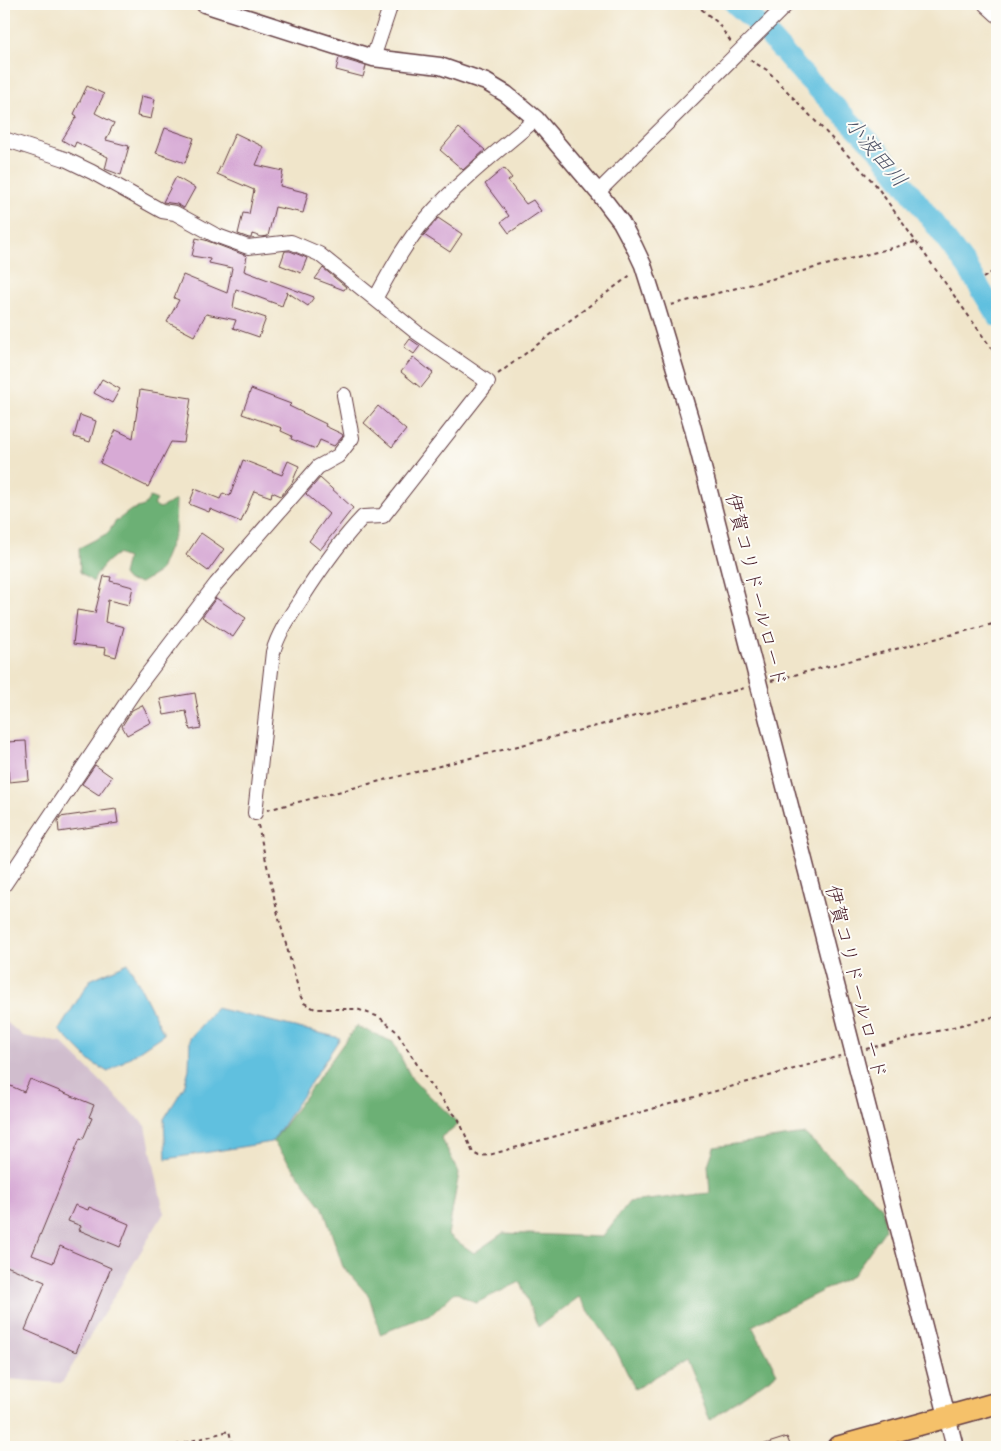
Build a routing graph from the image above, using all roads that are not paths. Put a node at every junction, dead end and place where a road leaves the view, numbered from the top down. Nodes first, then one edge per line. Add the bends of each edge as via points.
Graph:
1 (204, 4) edge
2 (391, 4) edge
3 (787, 4) edge
4 (985, 4) edge
5 (997, 15) edge
6 (373, 58) junction
7 (536, 119) junction
8 (4, 139) edge
9 (598, 192) junction
10 (375, 300) junction
11 (344, 394) dead end
12 (255, 813) road end
13 (4, 885) edge
14 (997, 1403) edge
15 (947, 1416) junction
16 (838, 1447) edge
17 (955, 1447) edge

1 - 6 street, 伊賀コリドールロード
2 - 6 street
3 - 9 street
4 - 5 street
6 - 7 street, 伊賀コリドールロード via 440,66 486,82
7 - 9 street, 伊賀コリドールロード
7 - 10 street via 458,186 425,220 397,260
8 - 10 street via 66,159 162,211 175,213 215,235 248,247 291,242 312,251
9 - 15 street, 伊賀コリドールロード via 621,222 643,266 692,425
10 - 12 street via 488,382 383,516 363,517 350,530 278,635 273,652
11 - 13 street via 352,438 338,456 318,467 216,584 133,693
14 - 15 main road
15 - 16 main road
15 - 17 street, 伊賀コリドールロード

